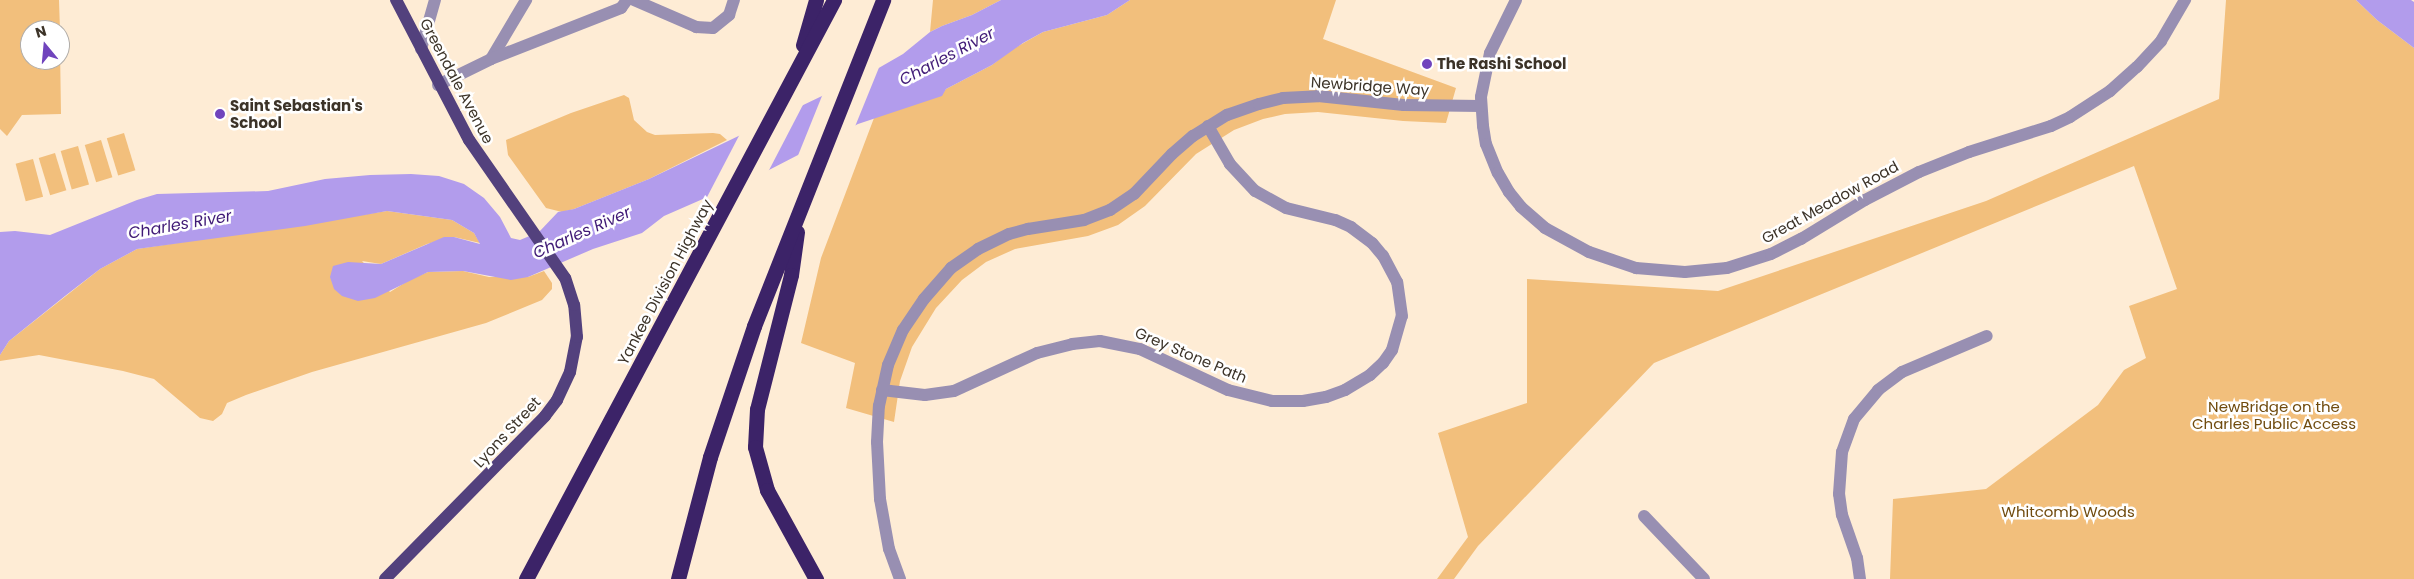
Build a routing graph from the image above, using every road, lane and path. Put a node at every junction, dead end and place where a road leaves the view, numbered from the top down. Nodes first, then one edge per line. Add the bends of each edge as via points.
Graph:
1 (396, 0) edge
2 (436, 0) edge
3 (526, 0) edge
4 (627, 0) edge
5 (634, 0) edge
6 (734, 0) edge
7 (816, 0) edge
8 (834, 0) edge
9 (883, 0) edge
10 (1516, 0) edge
11 (2185, 0) edge
12 (421, 49) junction
13 (490, 60) junction
14 (795, 73) junction
15 (438, 85) junction
16 (1481, 106) junction
17 (1208, 126) junction
18 (801, 206) junction
19 (544, 249) joint
20 (1987, 336) dead end
21 (882, 390) junction
22 (1644, 516) dead end
23 (385, 579) edge
24 (526, 579) edge
25 (678, 579) edge
26 (816, 579) edge
27 (900, 579) edge
28 (1704, 579) edge
29 (1860, 579) edge

1 - 12 main road, Greendale Avenue
2 - 12 street
3 - 13 street
4 - 13 street via 621,8
5 - 6 street via 696,27 713,28 729,15
7 - 14 highway
8 - 14 highway, Yankee Division Highway
9 - 18 highway
10 - 16 street, Great Meadow Road via 1487,61
11 - 16 street, Great Meadow Road via 2167,32 2142,63 2080,112 2051,126 1929,168 1865,200 1780,250 1721,269 1684,272 1636,268 1598,256 1553,234 1521,207 1498,173 1484,135
12 - 15 main road, Greendale Avenue
13 - 15 street
14 - 24 highway, Yankee Division Highway
15 - 19 main road, Greendale Avenue via 478,156
16 - 17 street, Newbridge Way via 1404,105 1330,96 1294,97 1248,107
17 - 21 street, Newbridge Way via 1172,154 1134,194 1110,210 1084,220 1009,234 983,246 951,268 903,330
17 - 21 street, Grey Stone Path via 1230,164 1255,191 1286,208 1351,227 1384,256 1397,282 1402,316 1392,350 1370,375 1326,397 1293,402 1272,401 1228,390 1140,349 1100,341 1050,349 945,393
18 - 25 highway via 728,401 704,476
18 - 26 highway via 791,275 758,409 755,447 767,490
19 - 23 main road, Lyons Street via 562,273 574,305 577,337 570,372 557,400 531,433
20 - 29 street via 1902,372 1878,390 1854,419 1842,452 1839,494
21 - 27 street, Newbridge Way via 878,486 888,543
22 - 28 street

